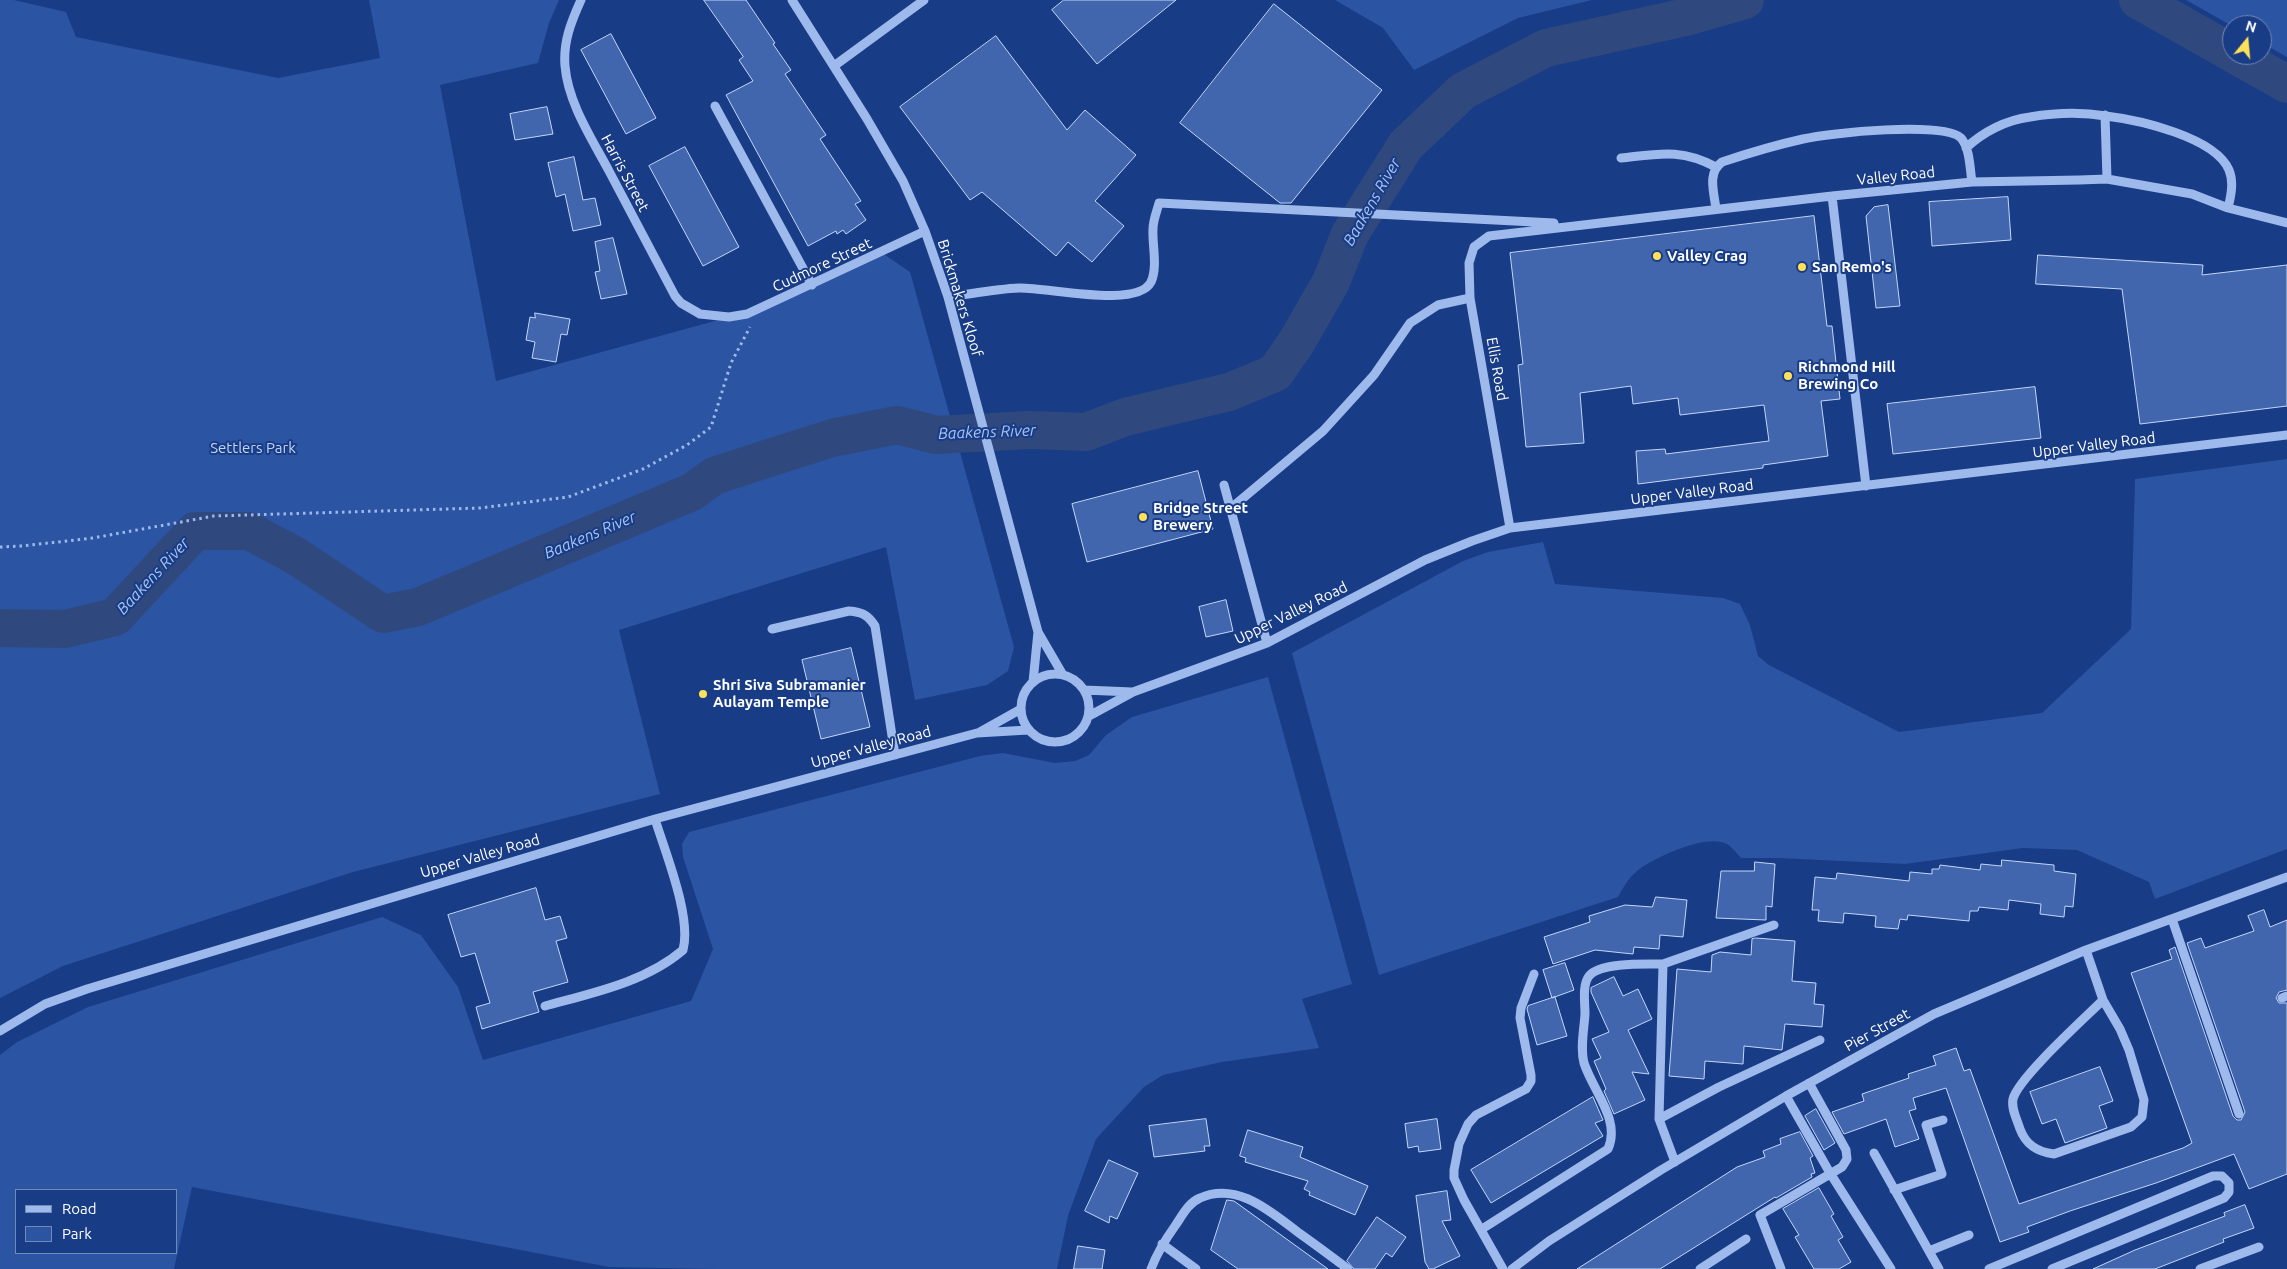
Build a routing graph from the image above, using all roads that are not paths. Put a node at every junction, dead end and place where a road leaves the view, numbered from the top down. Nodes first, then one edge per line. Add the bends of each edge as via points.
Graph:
1 (580, 0) edge
2 (792, 0) edge
3 (924, 0) edge
4 (834, 66) junction
5 (716, 106) dead end
6 (2105, 115) junction
7 (1966, 148) junction
8 (1621, 158) dead end
9 (1716, 167) junction
10 (2107, 179) junction
11 (1972, 182) junction
12 (1832, 196) junction
13 (2228, 208) junction
14 (1716, 209) junction
15 (2287, 223) edge
16 (1580, 224) junction
17 (925, 231) junction
18 (1504, 233) joint
19 (812, 285) junction
20 (948, 297) junction
21 (1470, 298) junction
22 (729, 317) joint
23 (2287, 435) edge
24 (1224, 485) dead end
25 (1866, 486) junction
26 (1230, 509) junction
27 (1510, 528) junction
28 (772, 629) dead end
29 (1038, 632) junction
30 (1268, 643) junction
31 (1063, 675) junction
32 (1033, 682) junction
33 (1084, 690) junction
34 (1133, 692) junction
35 (1021, 708) junction
36 (1089, 716) junction
37 (1028, 730) junction
38 (977, 733) junction
39 (896, 755) junction
40 (655, 818) junction
41 (2287, 876) edge
42 (2172, 919) junction
43 (1774, 925) dead end
44 (2086, 950) junction
45 (1663, 964) junction
46 (1534, 974) dead end
47 (2103, 1000) junction
48 (545, 1006) dead end
49 (0, 1031) edge
50 (1820, 1040) dead end
51 (1809, 1083) junction
52 (1786, 1096) junction
53 (2239, 1114) dead end
54 (1658, 1119) junction
55 (1944, 1120) dead end
56 (1874, 1153) dead end
57 (1675, 1162) junction
58 (1830, 1174) junction
59 (1894, 1190) junction
60 (1482, 1229) junction
61 (1969, 1235) dead end
62 (1746, 1239) dead end
63 (1162, 1244) junction
64 (2259, 1247) dead end
65 (1929, 1251) junction
66 (1150, 1269) edge
67 (1196, 1269) edge
68 (1348, 1269) edge
69 (1503, 1269) edge
70 (1512, 1269) edge
71 (1700, 1269) edge
72 (1781, 1269) edge
73 (1891, 1269) edge
74 (1939, 1269) edge
75 (1990, 1269) edge
76 (2052, 1269) edge
77 (2200, 1269) edge

1 - 22 street, Harris Street via 564,49 565,68 581,119 675,296 700,314
2 - 4 street, Brickmakers Kloof
3 - 4 street
4 - 17 street, Brickmakers Kloof via 903,181
5 - 19 street
6 - 7 street via 2029,117 2002,125 1980,136
6 - 10 street
6 - 13 street via 2169,131 2216,153 2229,170 2232,190
7 - 9 street via 1961,139 1951,132 1882,130 1805,139 1722,162
7 - 11 street
8 - 9 street via 1687,154
9 - 14 street via 1712,174
10 - 11 street, Valley Road
10 - 13 street, Valley Road via 2192,194
11 - 12 street, Valley Road
12 - 14 street, Valley Road
12 - 25 street
13 - 15 street, Valley Road
14 - 16 street, Valley Road
16 - 18 street, Valley Road
16 - 20 street via 1159,203 1153,226 1151,281 1142,291 1132,295 1082,295 1018,288
17 - 19 street, Cudmore Street
17 - 20 street, Brickmakers Kloof
18 - 21 street, Ellis Road via 1489,236 1474,247 1469,263
19 - 22 street, Cudmore Street via 759,310
20 - 29 street, Brickmakers Kloof
21 - 26 street via 1438,305 1410,324 1374,375 1323,431
21 - 27 street, Ellis Road
23 - 25 street, Upper Valley Road
24 - 26 street
25 - 27 street, Upper Valley Road
26 - 30 street
27 - 30 street, Upper Valley Road via 1425,560
28 - 39 street via 849,610 861,612 869,618 874,626
29 - 31 street, Brickmakers Kloof
29 - 32 street, Brickmakers Kloof
30 - 34 street, Upper Valley Road
31 - 32 street via 1044,676
31 - 33 street
32 - 35 street via 1022,698
33 - 34 street, Upper Valley Road
33 - 36 street via 1089,702
34 - 36 street, Upper Valley Road
35 - 37 street
35 - 38 street, Upper Valley Road
36 - 37 street via 1085,726 1068,740 1047,742
37 - 38 street, Upper Valley Road
38 - 39 street, Upper Valley Road
39 - 40 street, Upper Valley Road
40 - 48 street via 681,908 685,931 683,950 663,964 617,985
40 - 49 street, Upper Valley Road via 87,989 45,1004
41 - 42 street, Pier Street
42 - 44 street, Pier Street
42 - 53 street
43 - 45 street
44 - 47 street
44 - 51 street, Pier Street via 1934,1014
45 - 54 street
45 - 60 street via 1601,969 1590,976 1585,986 1584,1063 1611,1126 1608,1149
46 - 60 street via 1520,1018 1530,1084 1522,1092 1476,1115 1462,1134 1458,1150 1454,1178
47 - 47 street via 2129,1050 2145,1111 2131,1127 2054,1154 2042,1152 2024,1140 2013,1107 2015,1094 2039,1064
50 - 54 street
51 - 52 street, Pier Street
51 - 58 street via 1848,1155 1844,1165
52 - 57 street, Pier Street
52 - 58 street
54 - 57 street
55 - 59 street via 1926,1125 1942,1174
56 - 59 street
57 - 70 street, Pier Street via 1549,1241
58 - 72 street via 1760,1215
58 - 73 street
59 - 65 street
60 - 69 street
61 - 65 street
62 - 71 street
63 - 66 street
63 - 67 street
63 - 68 street via 1188,1207 1199,1198 1230,1193 1266,1208
64 - 77 street
65 - 74 street
75 - 76 street via 2213,1176 2222,1176 2229,1183 2230,1190 2224,1198

